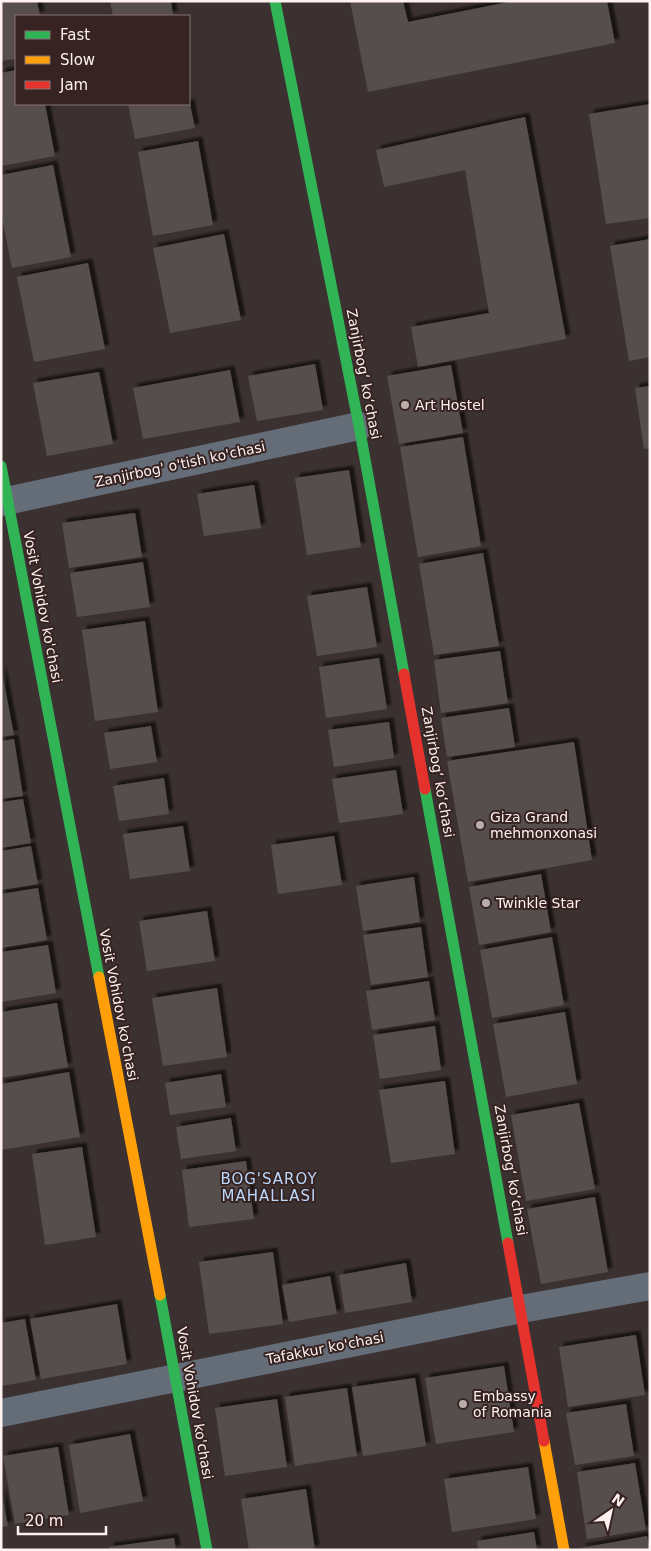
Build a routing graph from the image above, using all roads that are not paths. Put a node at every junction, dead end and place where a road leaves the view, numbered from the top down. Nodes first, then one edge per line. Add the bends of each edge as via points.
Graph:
1 (275, 1) edge
2 (359, 426) junction
3 (1, 466) edge
4 (4, 501) edge
5 (650, 1286) edge
6 (521, 1309) junction
7 (176, 1378) junction
8 (1, 1413) edge
9 (207, 1550) edge
10 (564, 1550) edge

1 - 2 street, Zanjirbogʻ koʻchasi
2 - 4 street, Zanjirbog' o'tish ko'chasi
2 - 6 street, Zanjirbogʻ koʻchasi
3 - 4 street, Vosit Vohidov ko'chasi
4 - 7 street, Vosit Vohidov ko'chasi
5 - 6 street, Tafakkur ko'chasi
6 - 7 street, Tafakkur ko'chasi
6 - 10 street, Zanjirbogʻ koʻchasi
7 - 8 street, Tafakkur ko'chasi
7 - 9 street, Vosit Vohidov ko'chasi

